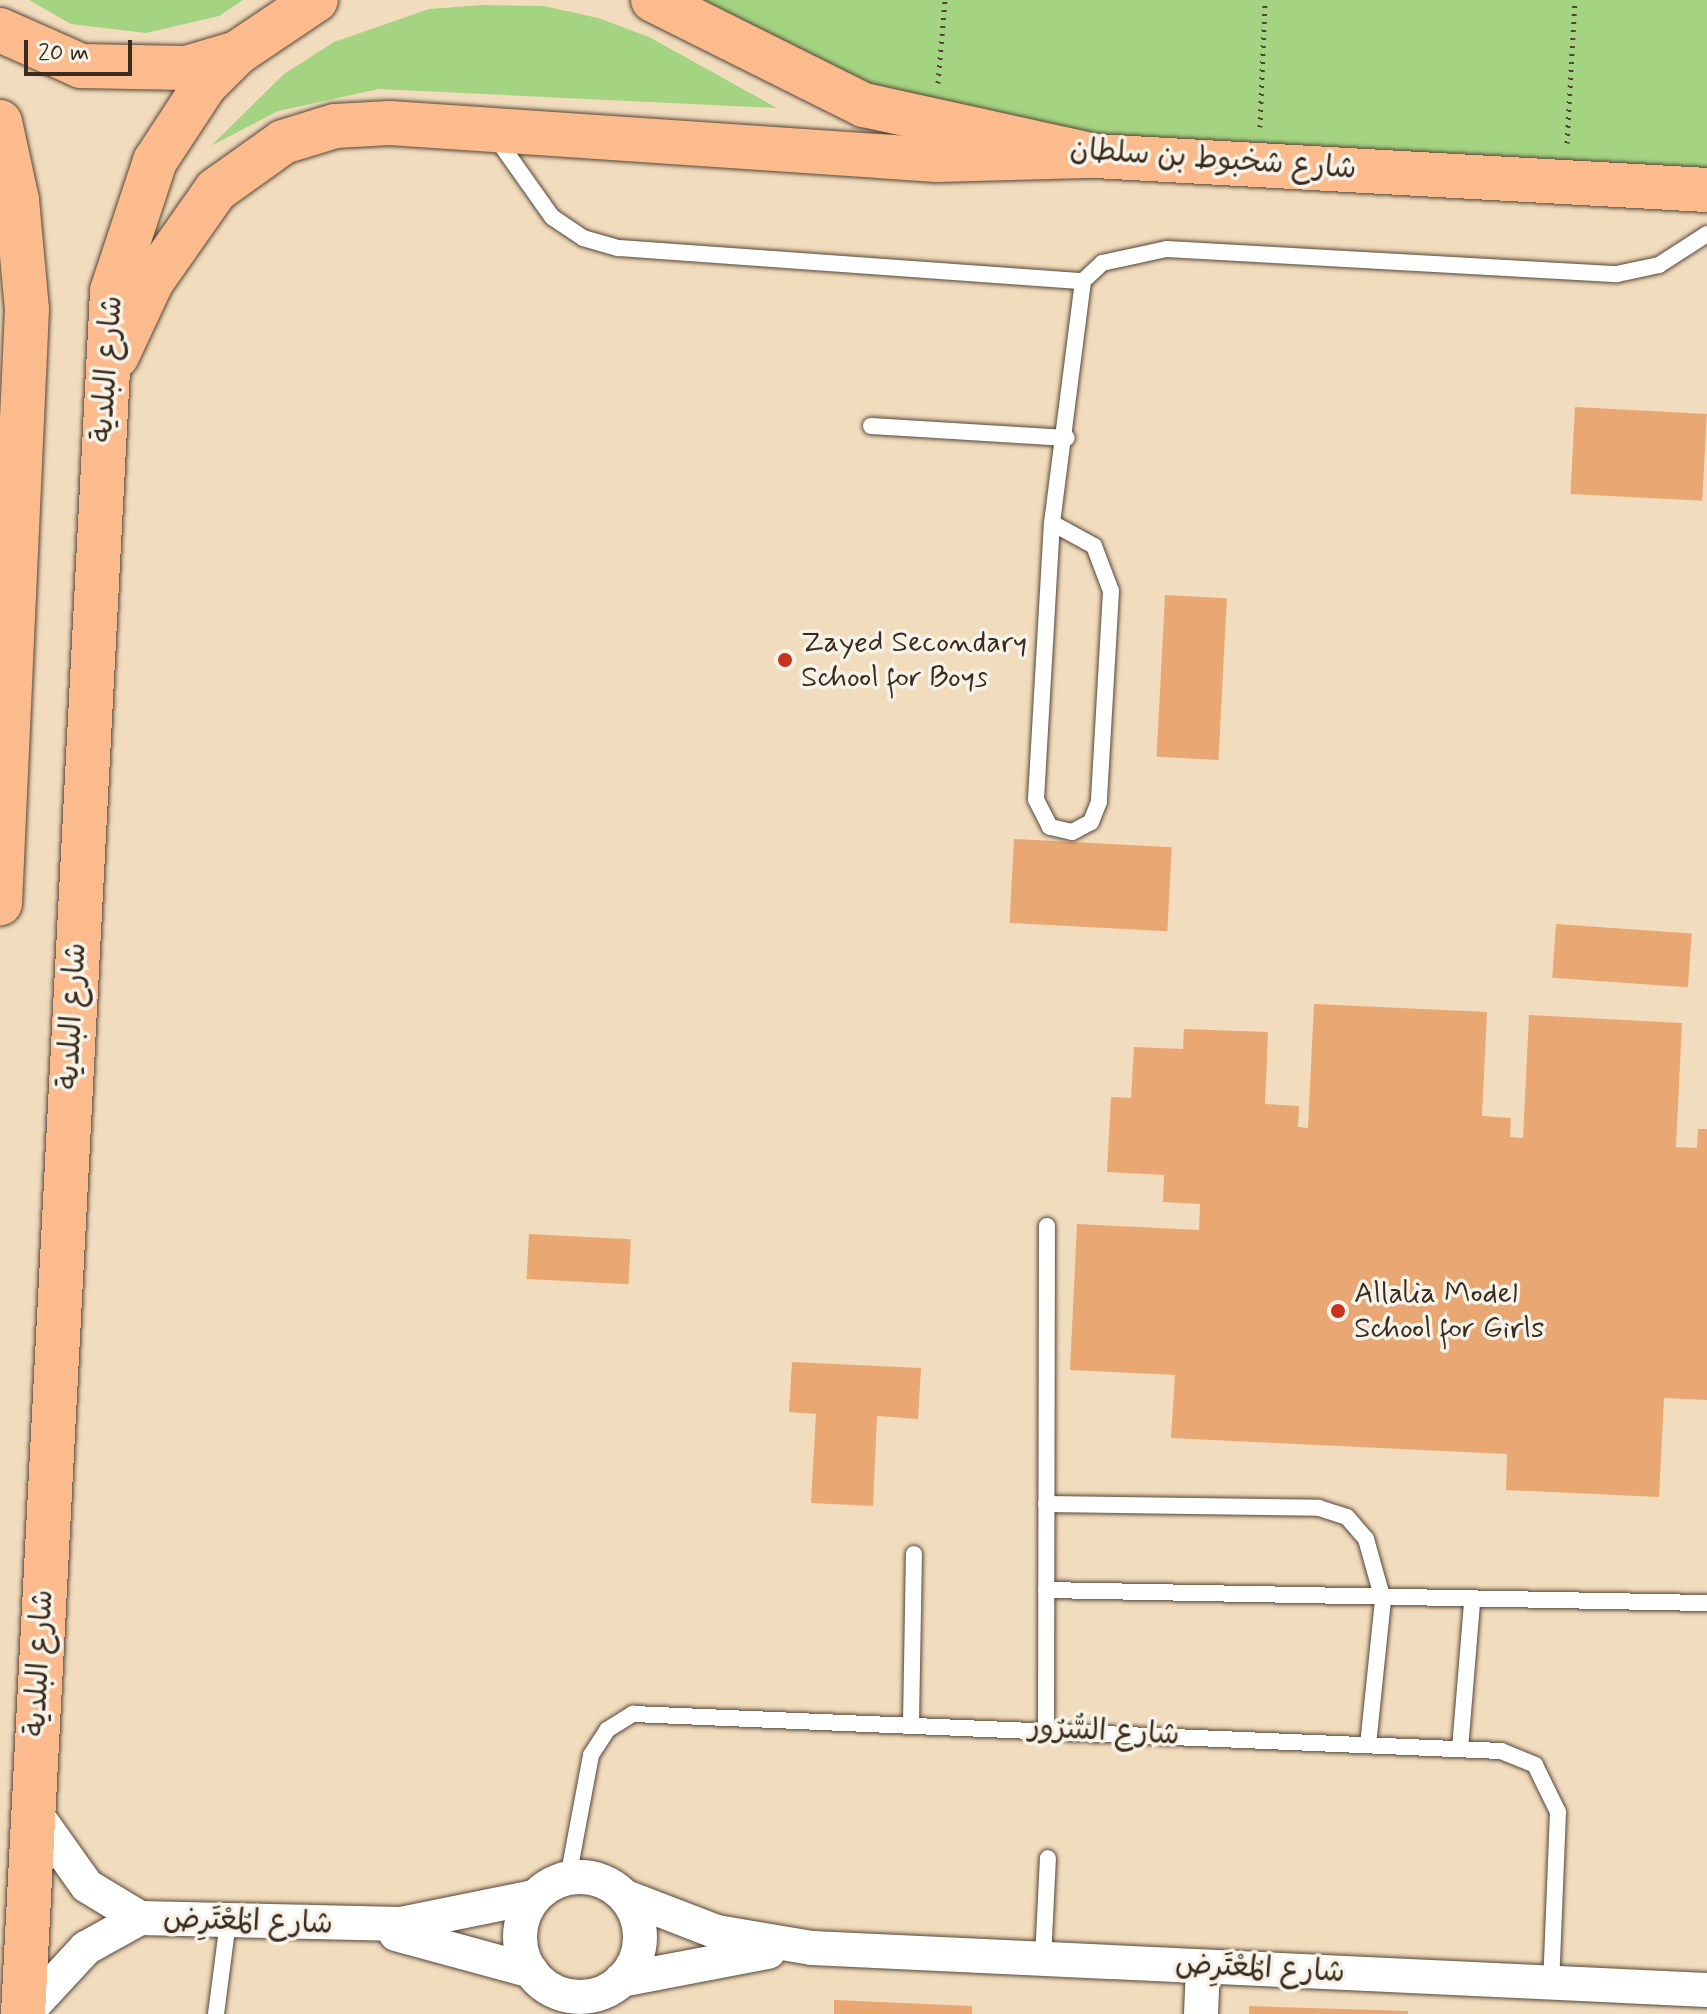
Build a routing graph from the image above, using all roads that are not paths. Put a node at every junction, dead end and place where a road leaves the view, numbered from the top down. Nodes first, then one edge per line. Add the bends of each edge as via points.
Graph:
1 (653, 0) edge
2 (317, 1) edge
3 (0, 30) edge
4 (237, 53) junction
5 (0, 122) edge
6 (491, 129) junction
7 (1095, 156) junction
8 (1707, 190) edge
9 (1707, 234) edge
10 (1083, 281) junction
11 (0, 297) edge
12 (26, 364) junction
13 (104, 397) junction
14 (871, 426) dead end
15 (1067, 438) junction
16 (1052, 523) junction
17 (8, 589) edge
18 (0, 903) edge
19 (1047, 1226) dead end
20 (1046, 1504) junction
21 (914, 1554) dead end
22 (1046, 1590) junction
23 (1383, 1600) junction
24 (1472, 1603) junction
25 (1707, 1603) edge
26 (911, 1723) junction
27 (1046, 1729) junction
28 (1368, 1745) junction
29 (1460, 1749) junction
30 (33, 1810) junction
31 (1048, 1858) dead end
32 (568, 1878) junction
33 (534, 1897) junction
34 (626, 1897) junction
35 (140, 1918) junction
36 (228, 1921) junction
37 (356, 1926) junction
38 (812, 1948) junction
39 (1043, 1959) junction
40 (1203, 1967) junction
41 (534, 1975) junction
42 (1551, 1983) junction
43 (1707, 1990) edge
44 (614, 1993) edge
45 (24, 2014) edge
46 (216, 2014) edge
47 (548, 2014) edge
48 (1201, 2014) edge

1 - 7 main road, شارع شخبوط بن سلطان via 823,89 935,126
2 - 4 main road
3 - 4 main road via 81,66 133,73 186,68
4 - 13 main road, شارع البلدية via 178,122 135,203 112,291
5 - 12 main road via 24,254
6 - 7 main road via 937,160
6 - 10 lane via 552,217 583,238 619,248
6 - 13 main road via 335,126 259,156 216,190 174,245 134,318
7 - 8 main road, شارع شخبوط بن سلطان
9 - 10 lane via 1659,265 1617,274 1167,249 1110,260
10 - 15 lane
11 - 12 main road
12 - 17 main road
13 - 30 main road, شارع البلدية
14 - 15 lane
15 - 16 lane
16 - 16 lane via 1036,799 1050,827 1072,832 1091,822 1099,802 1111,591 1094,546
17 - 18 main road
19 - 20 lane
20 - 22 lane
20 - 23 lane via 1334,1511 1366,1539
21 - 26 lane
22 - 23 lane
22 - 27 lane
23 - 24 lane
23 - 28 lane
24 - 25 lane
24 - 29 lane
26 - 27 lane, شارع السُّرُور
26 - 32 lane, شارع السُّرُور via 633,1714 607,1730 591,1755
27 - 28 lane, شارع السُّرُور
28 - 29 lane, شارع السُّرُور
29 - 42 lane, شارع السُّرُور via 1520,1755 1554,1794
30 - 35 street, شارع المُعْتَرِض via 87,1886
30 - 45 main road, شارع البلدية
31 - 39 lane
32 - 33 street
32 - 34 street via 599,1880
33 - 37 street, شارع المُعْتَرِض via 446,1919
33 - 41 street via 520,1934
34 - 38 street, شارع المُعْتَرِض via 717,1932
34 - 44 street via 640,1940
35 - 36 street, شارع المُعْتَرِض
35 - 45 street, شارع المُعْتَرِض via 86,1948
36 - 37 street, شارع المُعْتَرِض
36 - 46 lane
37 - 41 street, شارع المُعْتَرِض
38 - 39 street, شارع المُعْتَرِض
38 - 44 street, شارع المُعْتَرِض
39 - 40 street, شارع المُعْتَرِض
40 - 42 street, شارع المُعْتَرِض
40 - 48 street
41 - 44 street via 576,1997
41 - 47 street
42 - 43 street, شارع المُعْتَرِض

